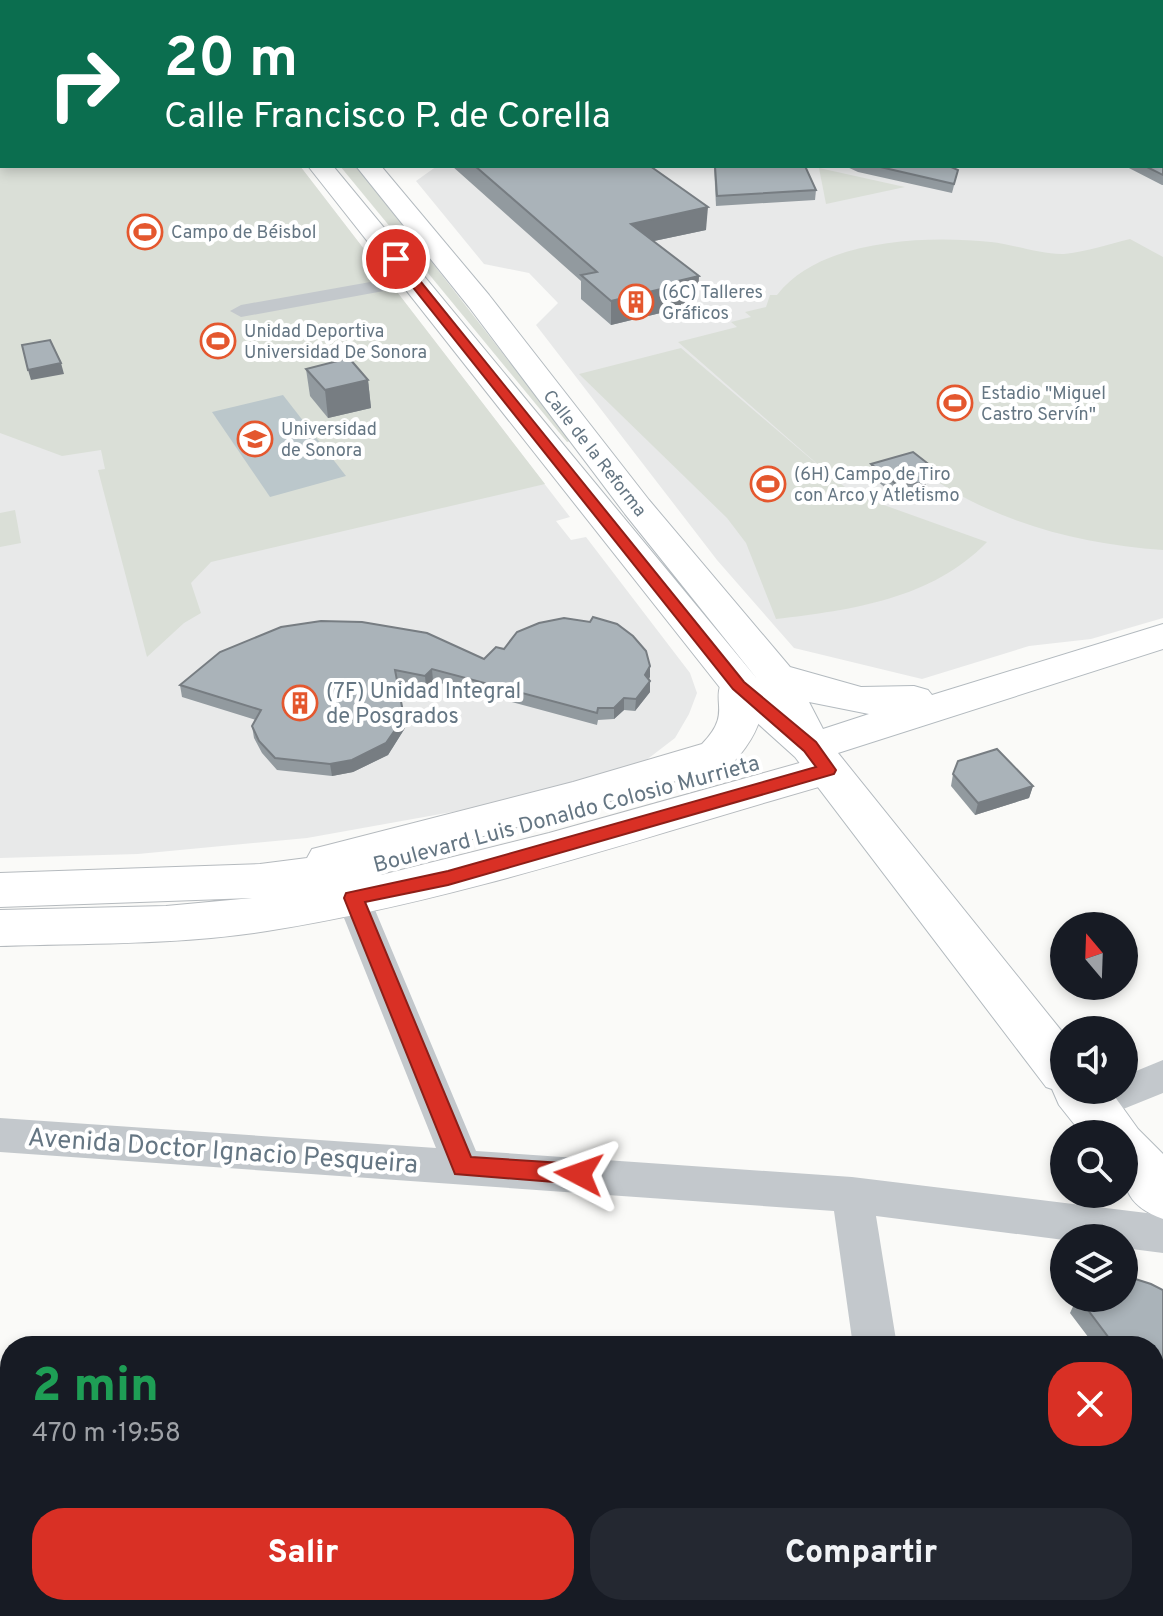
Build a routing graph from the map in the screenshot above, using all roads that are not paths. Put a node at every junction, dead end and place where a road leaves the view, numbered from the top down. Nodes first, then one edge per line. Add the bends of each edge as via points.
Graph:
1 (322, 168) edge
2 (370, 168) edge
3 (415, 280) junction
4 (241, 311) dead end
5 (1163, 636) edge
6 (1098, 656) junction
7 (1163, 667) edge
8 (758, 680) junction
9 (819, 758) junction
10 (260, 881) junction
11 (0, 890) edge
12 (353, 898) junction
13 (0, 911) edge
14 (0, 928) edge
15 (1050, 1053) edge
16 (1163, 1076) edge
17 (1138, 1084) edge
18 (0, 1135) edge
19 (1138, 1164) edge
20 (463, 1167) junction
21 (852, 1195) junction
22 (1163, 1195) edge
23 (1163, 1234) edge
24 (873, 1336) edge

1 - 3 main road, Calle de la Reforma
2 - 8 main road, Calle de la Reforma via 637,507
3 - 4 street
3 - 8 main road, Calle de la Reforma
5 - 6 main road, Boulevard Luis Donaldo Colosio Murrieta
6 - 8 main road via 1031,665 903,701 846,699
6 - 9 main road, Boulevard Luis Donaldo Colosio Murrieta
7 - 9 main road, Boulevard Luis Donaldo Colosio Murrieta
8 - 9 main road, Calle de la Reforma
8 - 10 main road via 735,735 717,754
9 - 10 main road, Boulevard Luis Donaldo Colosio Murrieta via 351,870
9 - 12 main road, Boulevard Luis Donaldo Colosio Murrieta via 448,878
9 - 15 main road, Calle de la Reforma
10 - 11 main road, Boulevard Luis Donaldo Colosio Murrieta
10 - 13 main road via 186,901
12 - 14 main road, Boulevard Luis Donaldo Colosio Murrieta via 264,914 149,924
12 - 20 street
16 - 17 street
18 - 20 street, Avenida Doctor Ignacio Pesqueira
19 - 22 main road
20 - 21 street, Avenida Doctor Ignacio Pesqueira
21 - 23 street, Avenida Doctor Ignacio Pesqueira
21 - 24 street

